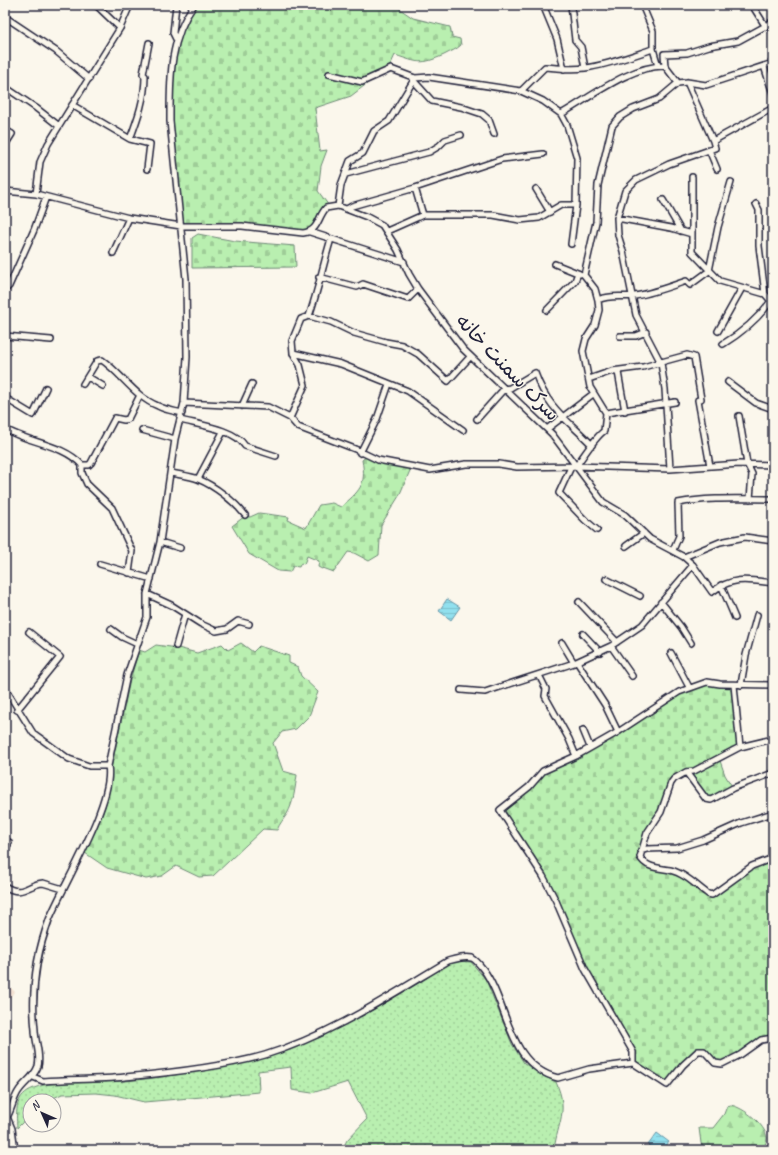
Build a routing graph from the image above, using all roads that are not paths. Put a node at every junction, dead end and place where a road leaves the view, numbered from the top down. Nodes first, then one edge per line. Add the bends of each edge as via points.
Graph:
1 (96, 5) edge
2 (130, 5) edge
3 (176, 5) edge
4 (194, 5) edge
5 (543, 5) edge
6 (571, 5) edge
7 (642, 5) edge
8 (752, 5) edge
9 (5, 17) edge
10 (770, 24) edge
11 (120, 28) junction
12 (773, 31) edge
13 (176, 39) junction
14 (149, 43) dead end
15 (653, 49) junction
16 (773, 63) edge
17 (658, 66) junction
18 (665, 66) junction
19 (764, 66) junction
20 (585, 68) junction
21 (564, 69) junction
22 (329, 74) dead end
23 (89, 78) junction
24 (414, 79) junction
25 (687, 82) junction
26 (678, 84) junction
27 (5, 87) edge
28 (521, 92) junction
29 (773, 94) edge
30 (72, 105) junction
31 (773, 108) edge
32 (561, 114) junction
33 (59, 126) junction
34 (5, 130) edge
35 (494, 134) dead end
36 (461, 135) dead end
37 (130, 138) junction
38 (713, 141) junction
39 (5, 145) edge
40 (709, 150) junction
41 (543, 154) dead end
42 (148, 169) dead end
43 (717, 169) dead end
44 (346, 174) junction
45 (692, 177) dead end
46 (731, 182) dead end
47 (415, 188) junction
48 (536, 189) dead end
49 (5, 191) edge
50 (36, 194) junction
51 (46, 197) junction
52 (663, 200) dead end
53 (756, 204) dead end
54 (576, 205) junction
55 (338, 206) junction
56 (346, 209) junction
57 (550, 212) junction
58 (423, 215) junction
59 (129, 218) junction
60 (617, 218) junction
61 (181, 226) junction
62 (387, 231) junction
63 (681, 231) junction
64 (310, 232) junction
65 (692, 234) junction
66 (331, 239) junction
67 (571, 244) dead end
68 (112, 254) dead end
69 (404, 262) junction
70 (555, 264) dead end
71 (709, 271) junction
72 (578, 273) junction
73 (584, 275) junction
74 (319, 277) junction
75 (742, 288) junction
76 (418, 289) junction
77 (5, 290) edge
78 (765, 294) junction
79 (633, 296) junction
80 (598, 300) junction
81 (772, 302) edge
82 (547, 310) dead end
83 (308, 316) junction
84 (718, 331) dead end
85 (646, 332) junction
86 (5, 336) edge
87 (620, 336) dead end
88 (51, 340) dead end
89 (723, 344) dead end
90 (293, 353) junction
91 (470, 357) junction
92 (661, 363) junction
93 (612, 371) junction
94 (88, 377) junction
95 (589, 379) junction
96 (728, 382) dead end
97 (83, 384) dead end
98 (252, 384) dead end
99 (389, 384) junction
100 (103, 386) dead end
101 (46, 388) dead end
102 (504, 389) junction
103 (593, 394) junction
104 (140, 395) junction
105 (5, 398) edge
106 (675, 402) dead end
107 (184, 403) junction
108 (665, 403) junction
109 (242, 406) junction
110 (773, 409) edge
111 (625, 411) junction
112 (182, 413) junction
113 (606, 413) junction
114 (739, 416) dead end
115 (563, 417) junction
116 (290, 418) junction
117 (477, 419) dead end
118 (180, 420) junction
119 (5, 429) edge
120 (547, 429) junction
121 (142, 430) dead end
122 (463, 430) dead end
123 (223, 432) junction
124 (175, 439) junction
125 (592, 445) junction
126 (360, 453) junction
127 (276, 456) dead end
128 (747, 464) junction
129 (82, 465) junction
130 (773, 465) edge
131 (573, 466) junction
132 (710, 466) junction
133 (670, 469) junction
134 (171, 473) junction
135 (198, 479) junction
136 (750, 499) junction
137 (773, 500) edge
138 (245, 515) dead end
139 (597, 530) dead end
140 (644, 533) junction
141 (773, 541) edge
142 (160, 542) junction
143 (626, 546) dead end
144 (180, 548) dead end
145 (673, 550) junction
146 (684, 557) junction
147 (100, 564) dead end
148 (693, 565) junction
149 (129, 573) junction
150 (151, 579) junction
151 (606, 579) dead end
152 (773, 583) edge
153 (721, 585) junction
154 (147, 594) junction
155 (640, 596) dead end
156 (579, 602) dead end
157 (661, 602) junction
158 (185, 614) junction
159 (757, 615) dead end
160 (735, 618) dead end
161 (249, 624) dead end
162 (111, 629) dead end
163 (29, 632) dead end
164 (583, 634) dead end
165 (617, 642) junction
166 (562, 643) dead end
167 (691, 643) dead end
168 (137, 644) junction
169 (176, 646) dead end
170 (611, 646) junction
171 (600, 652) junction
172 (671, 653) dead end
173 (576, 662) junction
174 (539, 674) junction
175 (632, 676) dead end
176 (734, 685) junction
177 (741, 685) junction
178 (773, 685) edge
179 (690, 687) junction
180 (5, 688) edge
181 (461, 690) dead end
182 (17, 710) junction
183 (583, 730) dead end
184 (618, 732) junction
185 (773, 739) edge
186 (590, 747) junction
187 (740, 747) junction
188 (576, 756) junction
189 (108, 766) junction
190 (686, 772) junction
191 (773, 773) edge
192 (773, 813) edge
193 (9, 842) dead end
194 (641, 851) junction
195 (5, 853) edge
196 (773, 858) edge
197 (5, 886) edge
198 (63, 890) junction
199 (773, 1038) edge
200 (633, 1062) junction
201 (33, 1076) junction
202 (6, 1116) edge
203 (14, 1150) edge

1 - 11 street
2 - 11 street
3 - 13 street via 173,33
4 - 13 street
5 - 21 street via 557,39
6 - 20 street via 575,40 581,47
7 - 15 street via 653,31
8 - 10 street
9 - 23 street via 56,51
10 - 12 street
10 - 18 street via 738,41 687,53 664,54
11 - 23 street
13 - 61 street via 172,56 170,121
14 - 37 street via 143,74 146,76 145,90
15 - 17 street
15 - 20 street via 607,64
16 - 19 street
17 - 18 street
17 - 32 street via 640,70 611,83
18 - 26 street
19 - 25 street via 706,85
19 - 29 street
20 - 21 street
21 - 28 street via 545,67
22 - 24 street via 362,82 391,69
23 - 30 street
24 - 28 street via 428,77
24 - 35 street via 432,101 473,110 487,117
24 - 44 street via 388,120 374,131 363,153 350,161
25 - 26 street
25 - 38 street
26 - 73 street via 659,99 620,117 612,126 598,185 596,222
27 - 33 street
28 - 32 street via 543,101
30 - 33 street
30 - 37 street
31 - 38 street
32 - 54 street via 570,130 577,158
33 - 50 street via 40,162
34 - 39 street via 12,134
36 - 44 street via 445,140 429,152
37 - 42 street via 150,144
38 - 40 street via 715,148
40 - 43 street
40 - 60 street via 636,180 625,190
41 - 47 street via 502,160
44 - 55 street via 341,185
45 - 65 street
46 - 71 street
47 - 56 street
47 - 58 street
48 - 57 street
49 - 50 street
50 - 51 street
51 - 59 street
51 - 77 street via 34,230
52 - 63 street
53 - 78 street via 759,210 759,246
54 - 57 street via 561,205
54 - 67 street
55 - 56 street, سرک سمنت خانه
55 - 64 street via 326,208
56 - 62 street, سرک سمنت خانه via 367,217
57 - 58 street via 539,218 520,220 493,215
58 - 62 street
59 - 61 street
59 - 68 street
60 - 63 street
60 - 79 street via 618,235
61 - 64 street via 242,226
61 - 107 street via 187,311
62 - 69 street, سرک سمنت خانه
63 - 65 street
64 - 66 street
65 - 71 street via 692,252
66 - 69 street
66 - 74 street
69 - 76 street, سرک سمنت خانه
70 - 72 street
71 - 75 street via 720,281
71 - 79 street via 690,285 686,281 653,293
72 - 73 street
72 - 82 street via 575,281
73 - 80 street via 595,289
74 - 76 street via 357,287 363,284 408,299
74 - 83 street via 317,294
75 - 78 street
75 - 84 street
76 - 91 street, سرک سمنت خانه
78 - 81 street
79 - 80 street via 608,295
79 - 85 street via 636,315
80 - 95 street via 599,310 595,325 586,339 584,351
81 - 89 street via 746,330
83 - 90 street via 301,319 292,342
83 - 91 street via 331,322 354,333 402,345 418,354 448,381
85 - 87 street via 636,336
85 - 92 street
86 - 88 street
90 - 99 street via 341,364
90 - 116 street via 300,365 305,385
91 - 102 street, سرک سمنت خانه
92 - 93 street
92 - 108 street
92 - 132 street via 687,355 694,357 701,399 698,400 699,411
93 - 95 street
93 - 111 street via 618,372
94 - 97 street
94 - 100 street
94 - 104 street via 97,361 102,360 114,368
95 - 103 street
96 - 110 street via 756,403
98 - 109 street
99 - 122 street via 408,392
99 - 126 street via 377,419
101 - 105 street via 33,415
102 - 115 street via 534,373 542,392
102 - 117 street
102 - 120 street, سرک سمنت خانه
103 - 113 street
103 - 115 street
104 - 112 street via 157,406
104 - 129 street via 128,419 115,418 90,464
106 - 108 street
107 - 109 street
107 - 112 street
108 - 111 street
108 - 133 street
109 - 116 street via 268,407
111 - 113 street
112 - 118 street
113 - 125 street via 604,432 597,435
114 - 128 street
115 - 120 street
115 - 125 street
116 - 126 street via 298,427
118 - 123 street
118 - 124 street
119 - 129 street via 63,452
120 - 131 street, سرک سمنت خانه
121 - 124 street
123 - 127 street via 238,438 245,446
123 - 135 street
124 - 134 street
125 - 131 street
126 - 131 street via 378,460 430,470 466,464 517,467
128 - 130 street
128 - 132 street
128 - 136 street via 752,474
129 - 149 street via 86,484 112,508 132,551
131 - 133 street
131 - 139 street via 560,493
131 - 140 street, سرک سمنت خانه via 604,502 625,515
132 - 133 street
134 - 135 street
134 - 142 street
135 - 138 street via 209,484 239,507
136 - 137 street
136 - 145 street via 725,498 678,503 679,536
140 - 143 street
140 - 145 street, سرک سمنت خانه via 650,539
141 - 146 street via 745,537 720,542
142 - 144 street
142 - 150 street
145 - 146 street, سرک سمنت خانه
146 - 148 street, سرک سمنت خانه
147 - 149 street
148 - 153 street, سرک سمنت خانه via 712,592
148 - 157 street
149 - 150 street
150 - 154 street
151 - 155 street
152 - 153 street via 738,580
153 - 160 street
154 - 158 street
154 - 168 street via 147,617
156 - 165 street
157 - 165 street via 642,625
157 - 167 street
158 - 161 street via 216,631 227,629 238,621
158 - 169 street
159 - 177 street
162 - 168 street
163 - 182 street via 60,657
164 - 171 street
165 - 170 street
166 - 173 street
168 - 189 street via 127,675
170 - 171 street
170 - 175 street
171 - 173 street
172 - 179 street
173 - 174 street
173 - 184 street via 605,705
174 - 181 street via 484,692
174 - 188 street via 546,689 545,696
176 - 177 street
176 - 179 street via 707,682
176 - 187 street
177 - 178 street
179 - 184 street
180 - 182 street
182 - 189 street via 33,733 69,759 89,766
183 - 186 street
184 - 186 street
185 - 187 street
186 - 188 street
187 - 190 street via 694,771
188 - 200 street via 543,771 529,787 500,810 550,888 585,969 633,1052
189 - 198 street via 105,797
190 - 191 street via 706,799 711,800 733,788
190 - 194 street via 671,783 661,812 647,833
192 - 194 street via 741,822 703,840 677,848
193 - 195 street
194 - 196 street via 640,857 644,863 672,870 712,895 752,866
197 - 198 street via 27,890 43,883
198 - 201 street via 38,952 34,1030 38,1065
199 - 200 street via 761,1040 722,1064 715,1062 704,1051 698,1051 668,1085
200 - 201 street via 589,1069 558,1078 543,1072 527,1061 515,1042 483,970 472,958 459,958 448,961 337,1026 302,1042 261,1056 211,1066 124,1077 43,1081
201 - 202 street via 18,1092
202 - 203 main road

